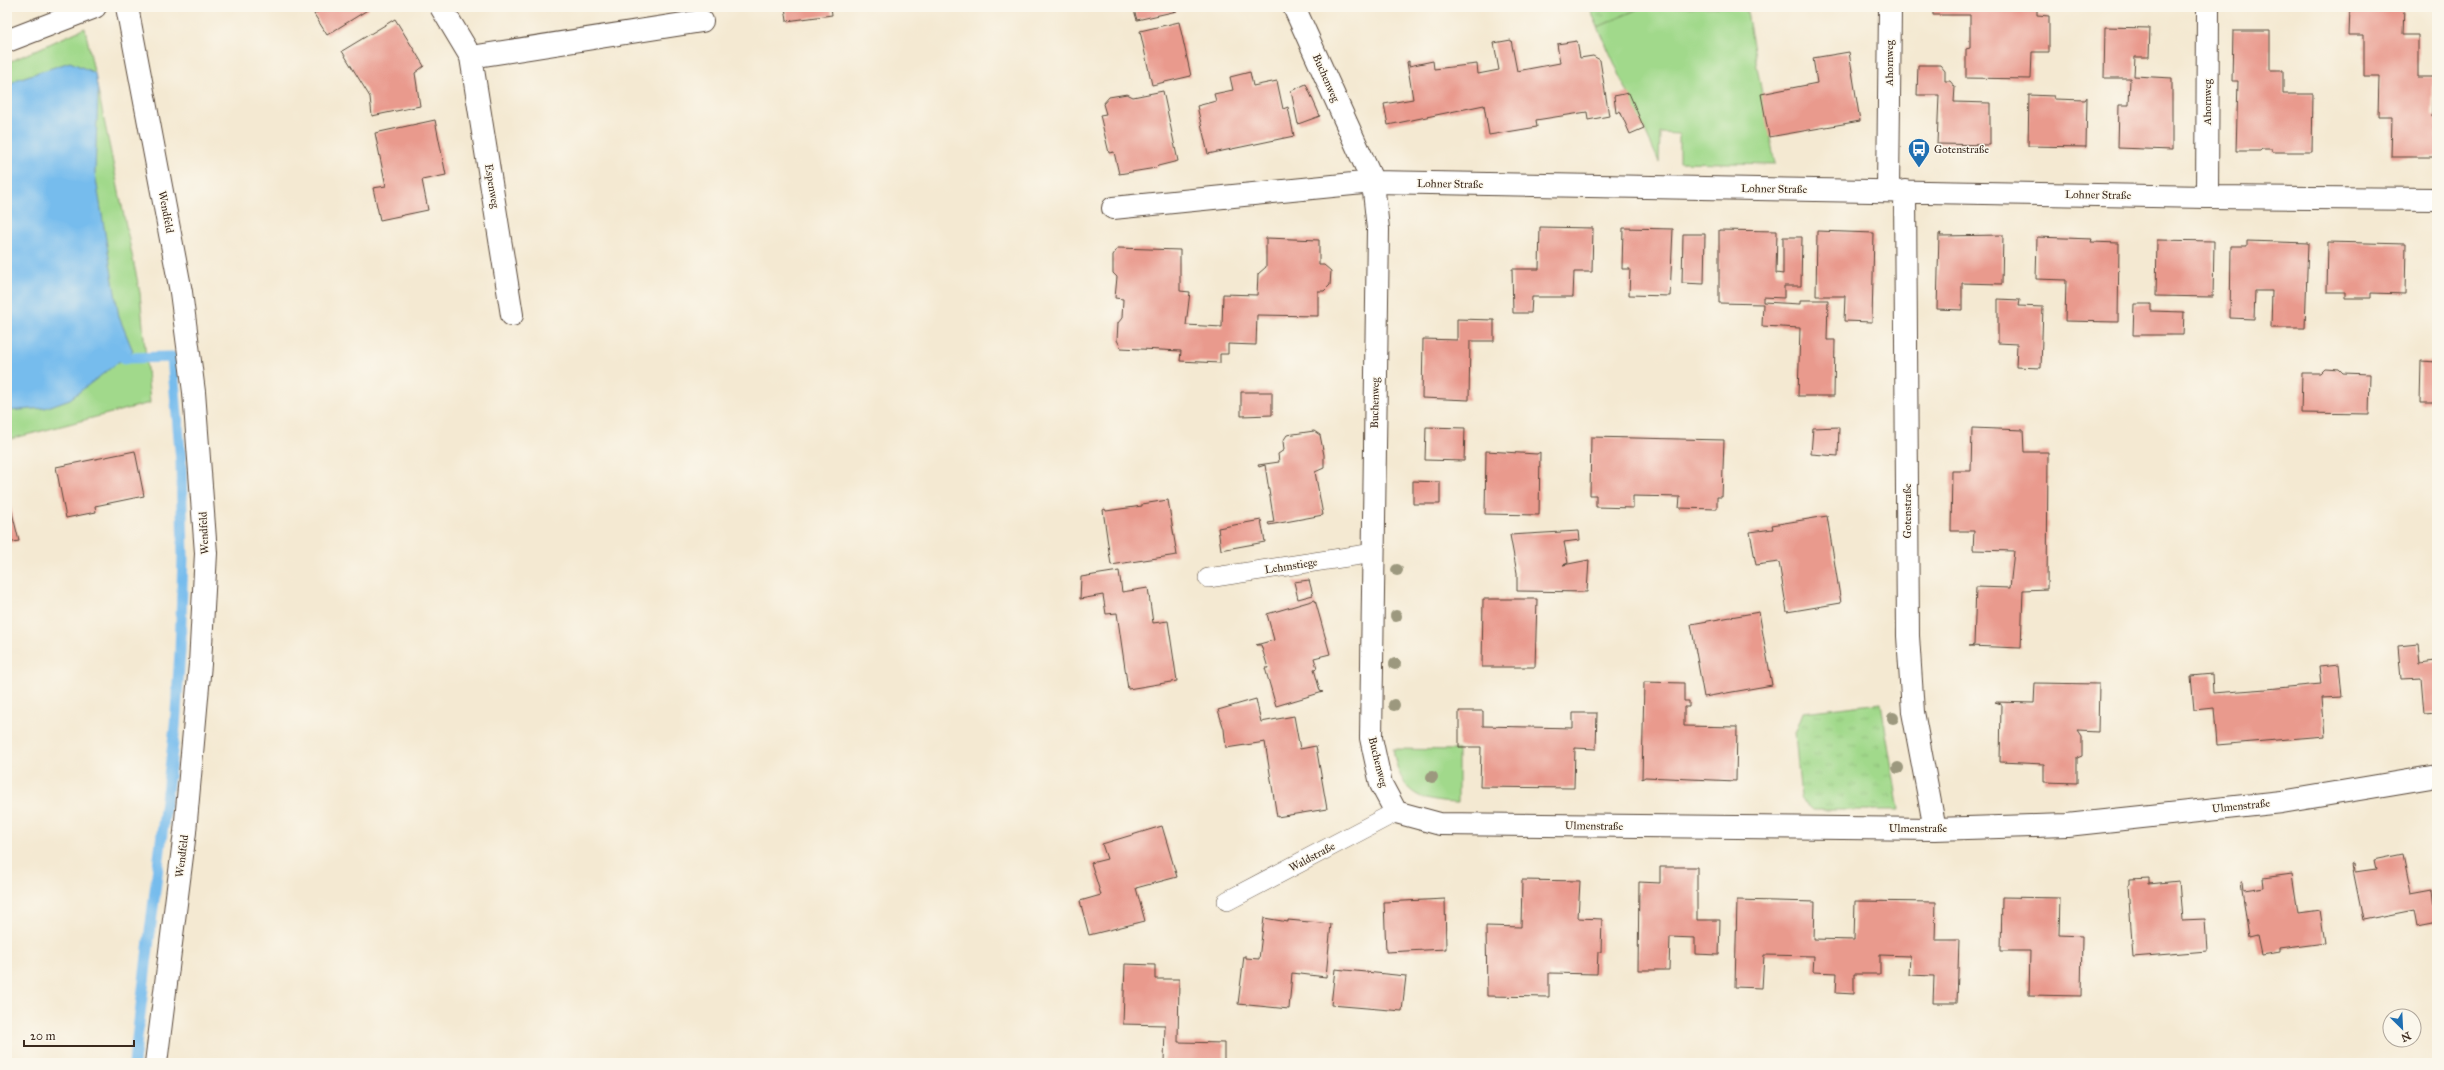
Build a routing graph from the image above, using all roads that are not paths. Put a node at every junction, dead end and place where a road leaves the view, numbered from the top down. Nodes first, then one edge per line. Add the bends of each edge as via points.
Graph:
1 (95, 7) edge
2 (126, 7) edge
3 (441, 7) edge
4 (1294, 7) edge
5 (1890, 7) edge
6 (2208, 7) edge
7 (702, 21) dead end
8 (7, 42) edge
9 (471, 57) junction
10 (1373, 182) junction
11 (1897, 191) junction
12 (2207, 197) junction
13 (2437, 199) edge
14 (1113, 208) dead end
15 (512, 315) dead end
16 (1374, 553) junction
17 (1208, 578) dead end
18 (2437, 776) edge
19 (1396, 812) junction
20 (1935, 829) junction
21 (1227, 901) dead end
22 (156, 1063) edge

1 - 8 street
2 - 22 street, Wendfeld via 182,292 194,392 206,552 200,664 185,832
3 - 9 street, Espenweg
4 - 10 street, Buchenweg
5 - 11 street, Ahornweg
6 - 12 street, Ahornweg
7 - 9 street
9 - 15 street, Espenweg
10 - 11 street, Lohner Straße
10 - 14 street, Lohner Straße
10 - 16 street, Buchenweg via 1378,229
11 - 12 street, Lohner Straße
11 - 20 street, Gotenstraße via 1908,636 1913,712
12 - 13 street, Lohner Straße
16 - 17 lane, Lehmstiege
16 - 19 street, Buchenweg via 1371,738 1381,784
18 - 20 street, Ulmenstraße via 2282,802 2067,825
19 - 20 street, Ulmenstraße via 1440,824
19 - 21 lane, Waldstraße

